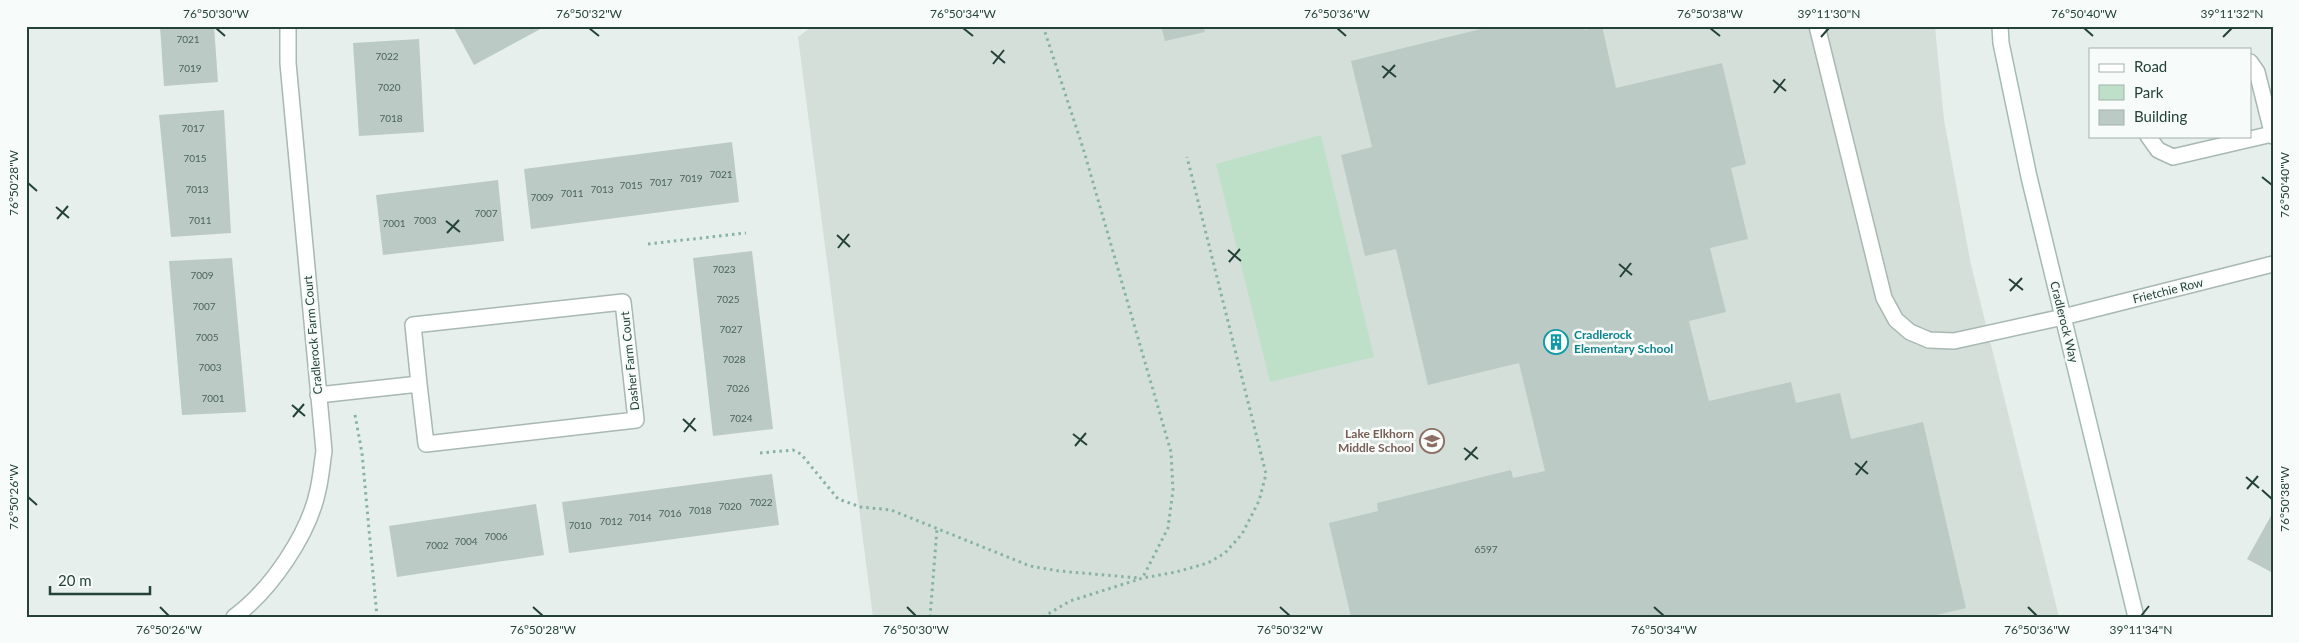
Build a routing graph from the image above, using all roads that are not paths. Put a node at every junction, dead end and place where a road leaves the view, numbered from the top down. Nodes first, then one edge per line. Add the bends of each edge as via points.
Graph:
1 (288, 26) edge
2 (1817, 26) edge
3 (2000, 26) edge
4 (2252, 65) edge
5 (2273, 135) edge
6 (2149, 138) edge
7 (2273, 264) edge
8 (2063, 317) junction
9 (419, 384) junction
10 (318, 395) junction
11 (234, 617) edge
12 (2136, 617) edge

1 - 10 street, Cradlerock Farm Court via 288,63
2 - 8 street, Frietchie Row via 1884,298 1896,320 1910,332 1929,340 1954,341
3 - 8 street, Cradlerock Way via 2029,177
4 - 5 street via 2257,72
5 - 6 street via 2173,157 2158,150
7 - 8 street, Frietchie Row
8 - 12 street, Cradlerock Way
9 - 9 street, Dasher Farm Court via 413,325 623,302 636,420 426,444
9 - 10 street
10 - 11 street, Cradlerock Farm Court via 324,452 318,492 289,557 266,587

